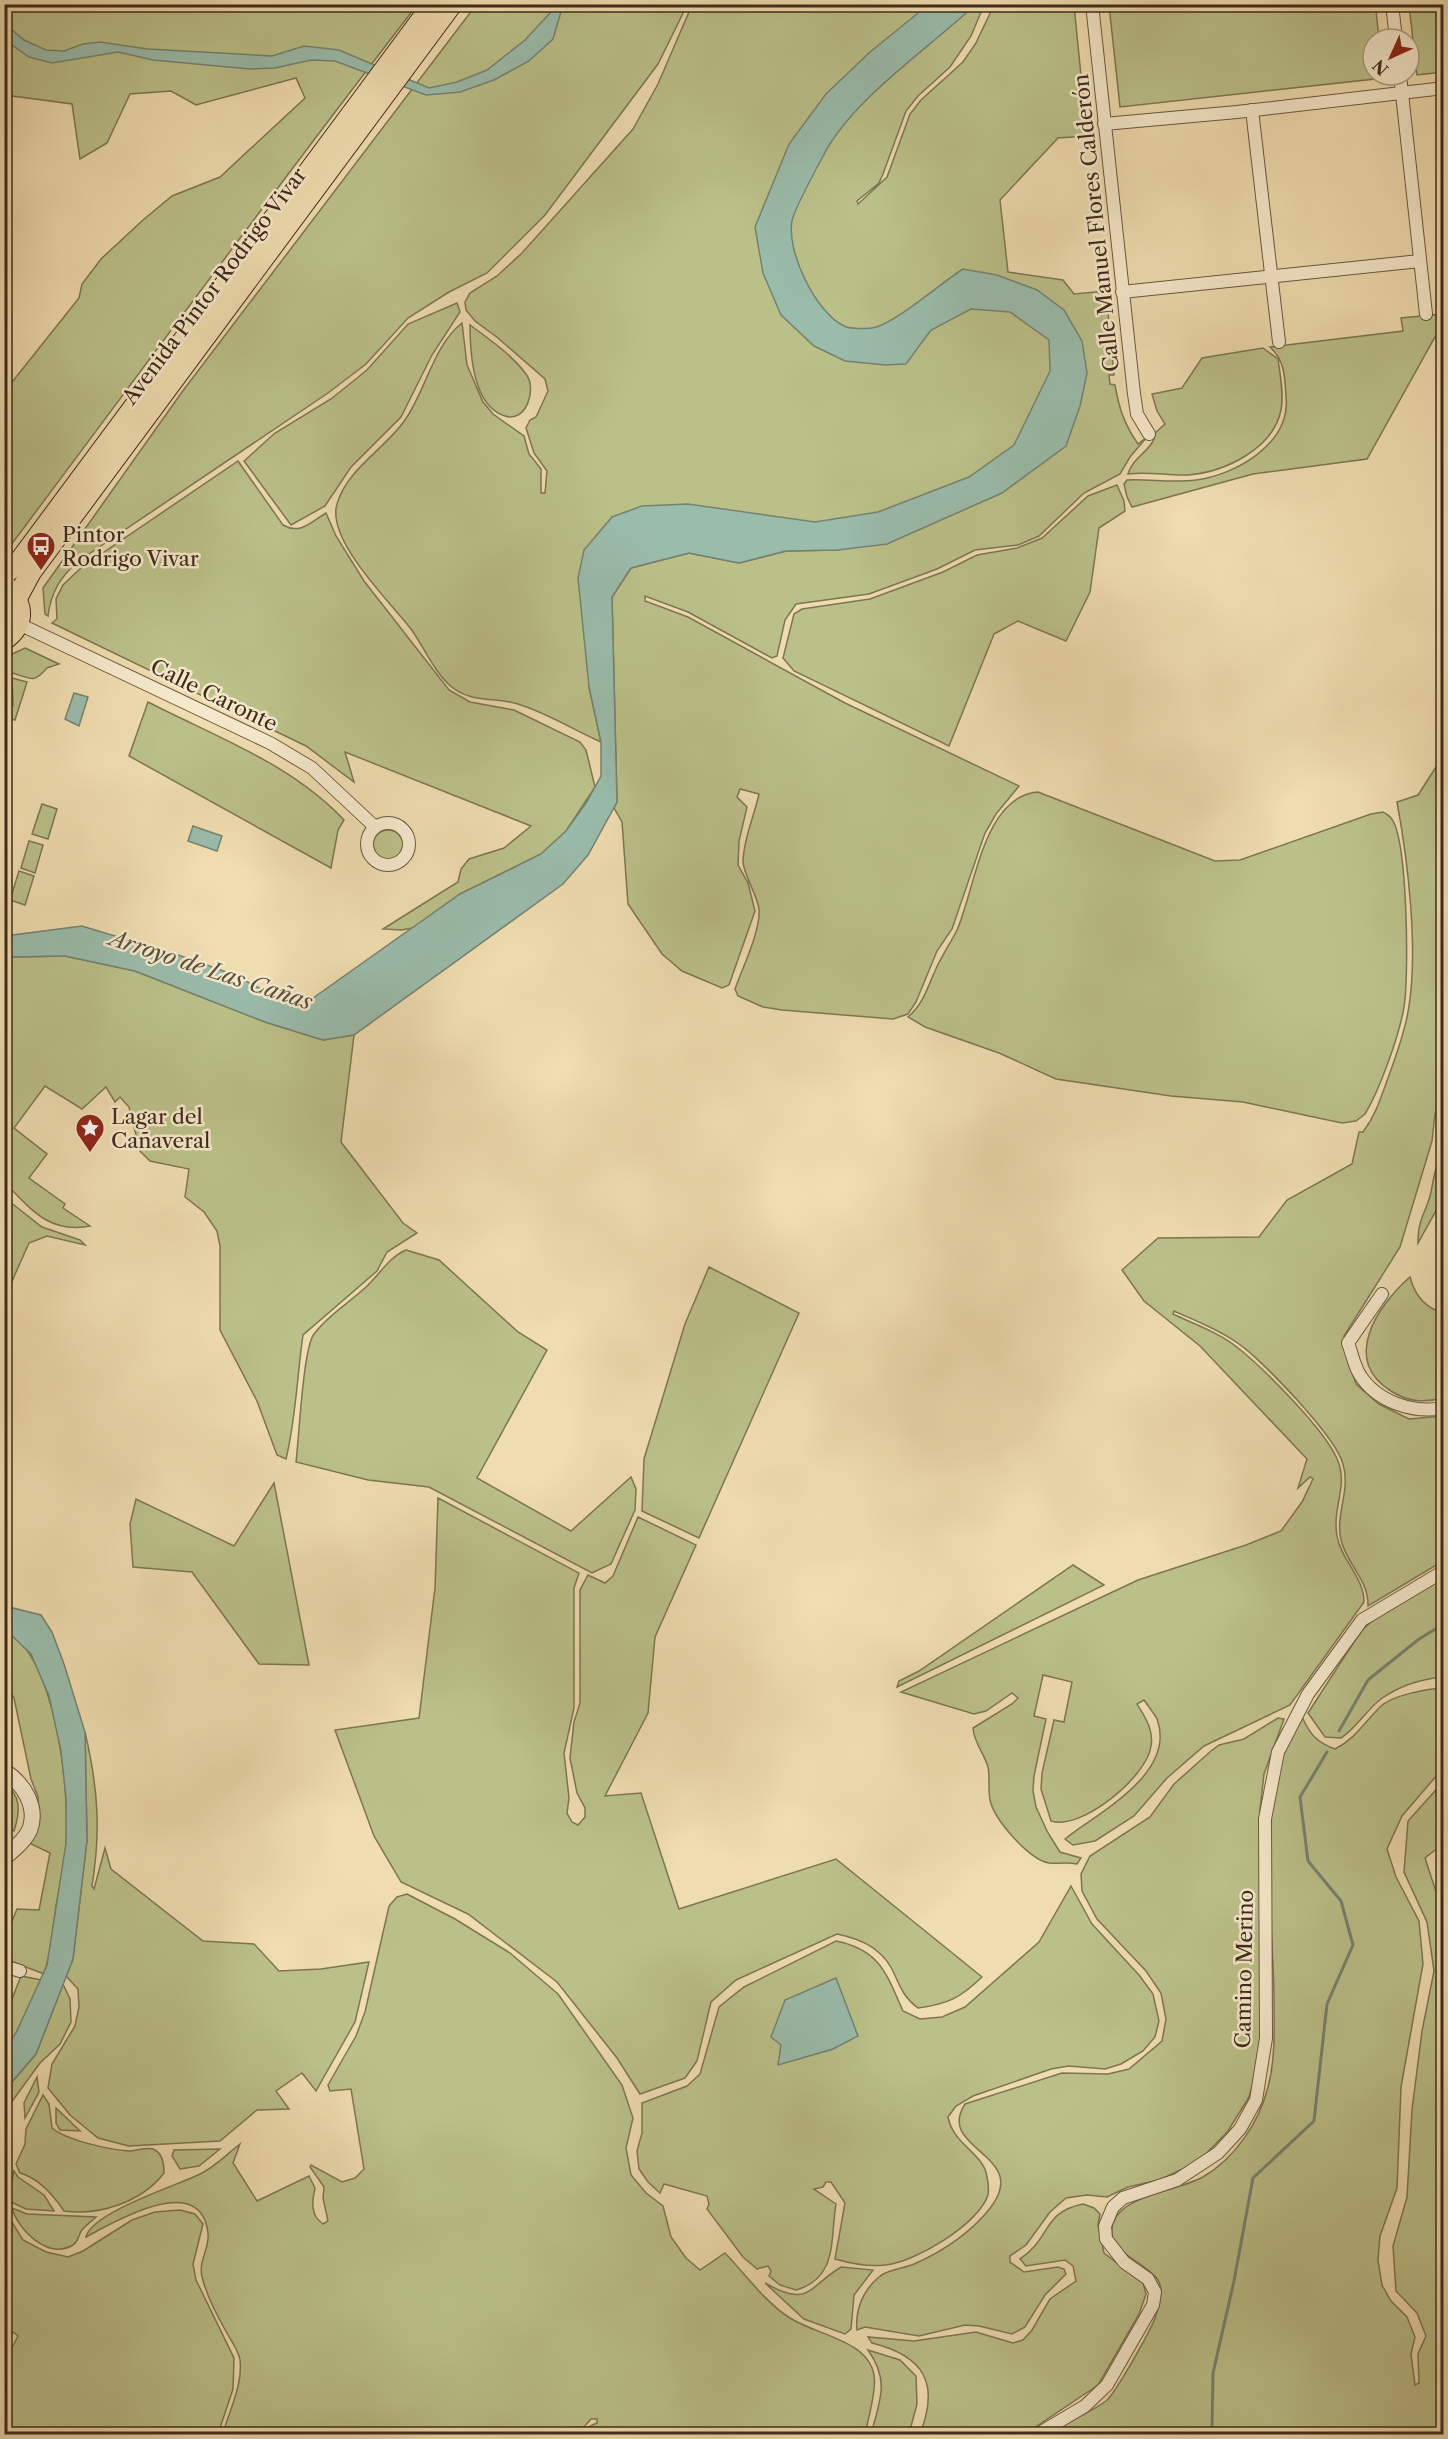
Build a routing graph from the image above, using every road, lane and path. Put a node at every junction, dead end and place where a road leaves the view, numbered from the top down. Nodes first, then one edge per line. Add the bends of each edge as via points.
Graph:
1 (433, 4) edge
2 (452, 4) edge
3 (1092, 4) edge
4 (1392, 4) edge
5 (1395, 27) edge
6 (1402, 87) edge
7 (1443, 88) edge
8 (1403, 92) junction
9 (1252, 110) junction
10 (1104, 124) junction
11 (1420, 261) junction
12 (1271, 277) junction
13 (1122, 292) junction
14 (1426, 314) dead end
15 (1279, 342) dead end
16 (1149, 434) dead end
17 (4, 575) edge
18 (11, 592) edge
19 (19, 624) junction
20 (4, 640) edge
21 (375, 827) dead end
22 (1382, 1294) dead end
23 (1443, 1408) edge
24 (1443, 1571) edge
25 (4, 1772) edge
26 (4, 1858) edge
27 (4, 1966) edge
28 (20, 1971) dead end
29 (1038, 2434) edge

1 - 17 main road, Avenida Pintor Rodrigo Vivar via 18,563
2 - 18 main road, Avenida Pintor Rodrigo Vivar via 31,572
3 - 10 street, Calle Manuel Flores Calderón
4 - 5 street
6 - 8 street
7 - 8 street
8 - 9 street
8 - 11 street
9 - 10 street
9 - 12 street
10 - 13 street, Calle Manuel Flores Calderón
11 - 12 street
11 - 14 street
12 - 13 street
12 - 15 street
13 - 16 street, Calle Manuel Flores Calderón via 1137,414
18 - 19 main road via 21,615
19 - 20 main road
19 - 21 street, Calle Caronte via 270,743 312,768
22 - 23 street via 1348,1343 1360,1375 1389,1402 1427,1411
24 - 29 street, Camino Merino via 1362,1620 1308,1694 1278,1752 1265,1819 1266,2038 1256,2100 1240,2129 1218,2153 1177,2180 1123,2198 1113,2207 1105,2226 1106,2239 1124,2262 1148,2279 1155,2292 1153,2305 1107,2385 1084,2406
25 - 26 street via 20,1783 32,1811 30,1828
27 - 28 street

